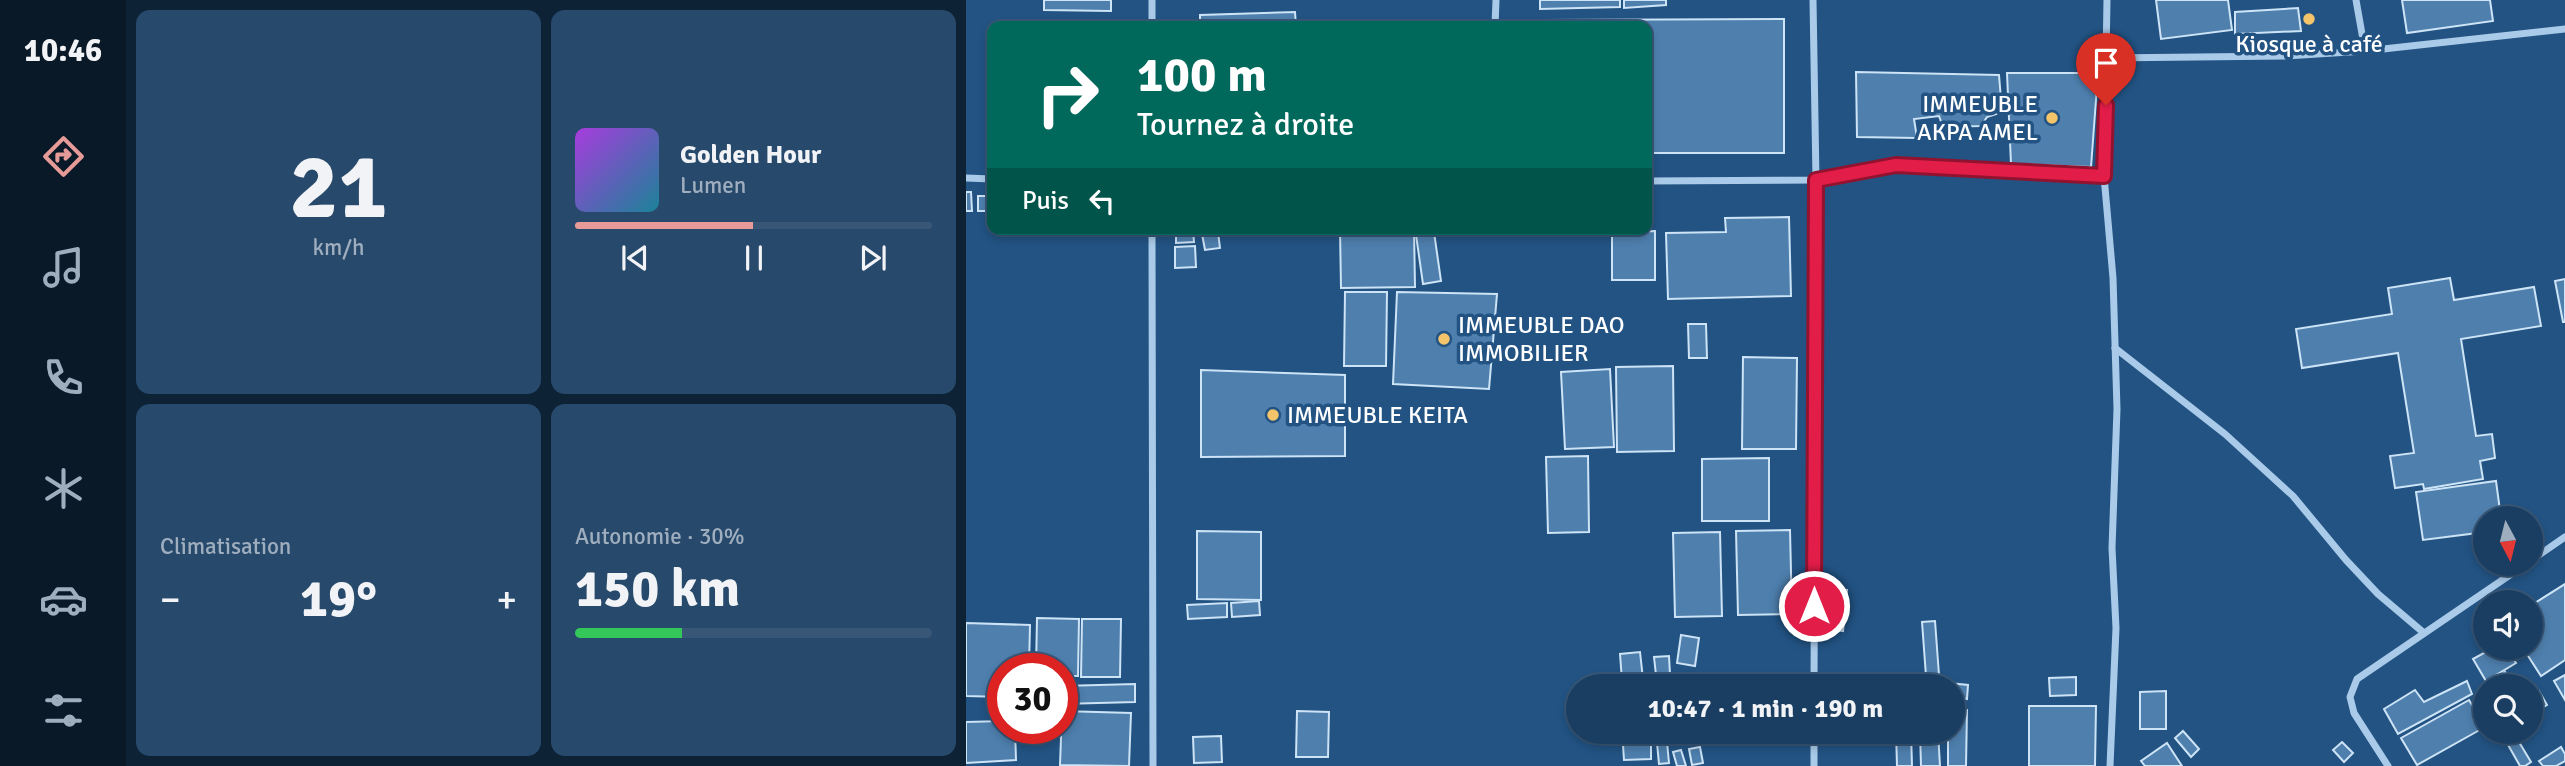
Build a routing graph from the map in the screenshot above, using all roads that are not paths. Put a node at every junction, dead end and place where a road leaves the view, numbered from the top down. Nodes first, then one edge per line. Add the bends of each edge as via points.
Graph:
1 (1152, 0) edge
2 (1496, 0) edge
3 (1813, 0) edge
4 (2107, 0) edge
5 (2356, 0) edge
6 (1152, 21) edge
7 (1495, 21) edge
8 (2565, 29) edge
9 (2365, 51) junction
10 (2107, 58) junction
11 (2104, 176) junction
12 (966, 178) edge
13 (987, 178) edge
14 (1816, 180) junction
15 (1652, 181) edge
16 (1152, 235) edge
17 (2115, 348) junction
18 (2565, 537) edge
19 (2543, 552) edge
20 (2508, 576) edge
21 (2424, 633) junction
22 (1814, 674) edge
23 (1814, 744) edge
24 (1153, 766) edge
25 (1814, 766) edge
26 (2110, 766) edge
27 (2388, 766) edge

1 - 6 street
2 - 7 street
3 - 14 street
4 - 10 street
5 - 9 street
8 - 9 street
9 - 10 street
10 - 11 street
11 - 14 street via 1896,165
11 - 17 street
12 - 13 street
14 - 15 street
14 - 22 street
16 - 24 street
17 - 21 street via 2225,434 2283,487 2378,594
17 - 26 street via 2112,548 2116,628
18 - 19 street
20 - 21 street
21 - 27 street via 2357,679 2350,697 2354,713
23 - 25 street

